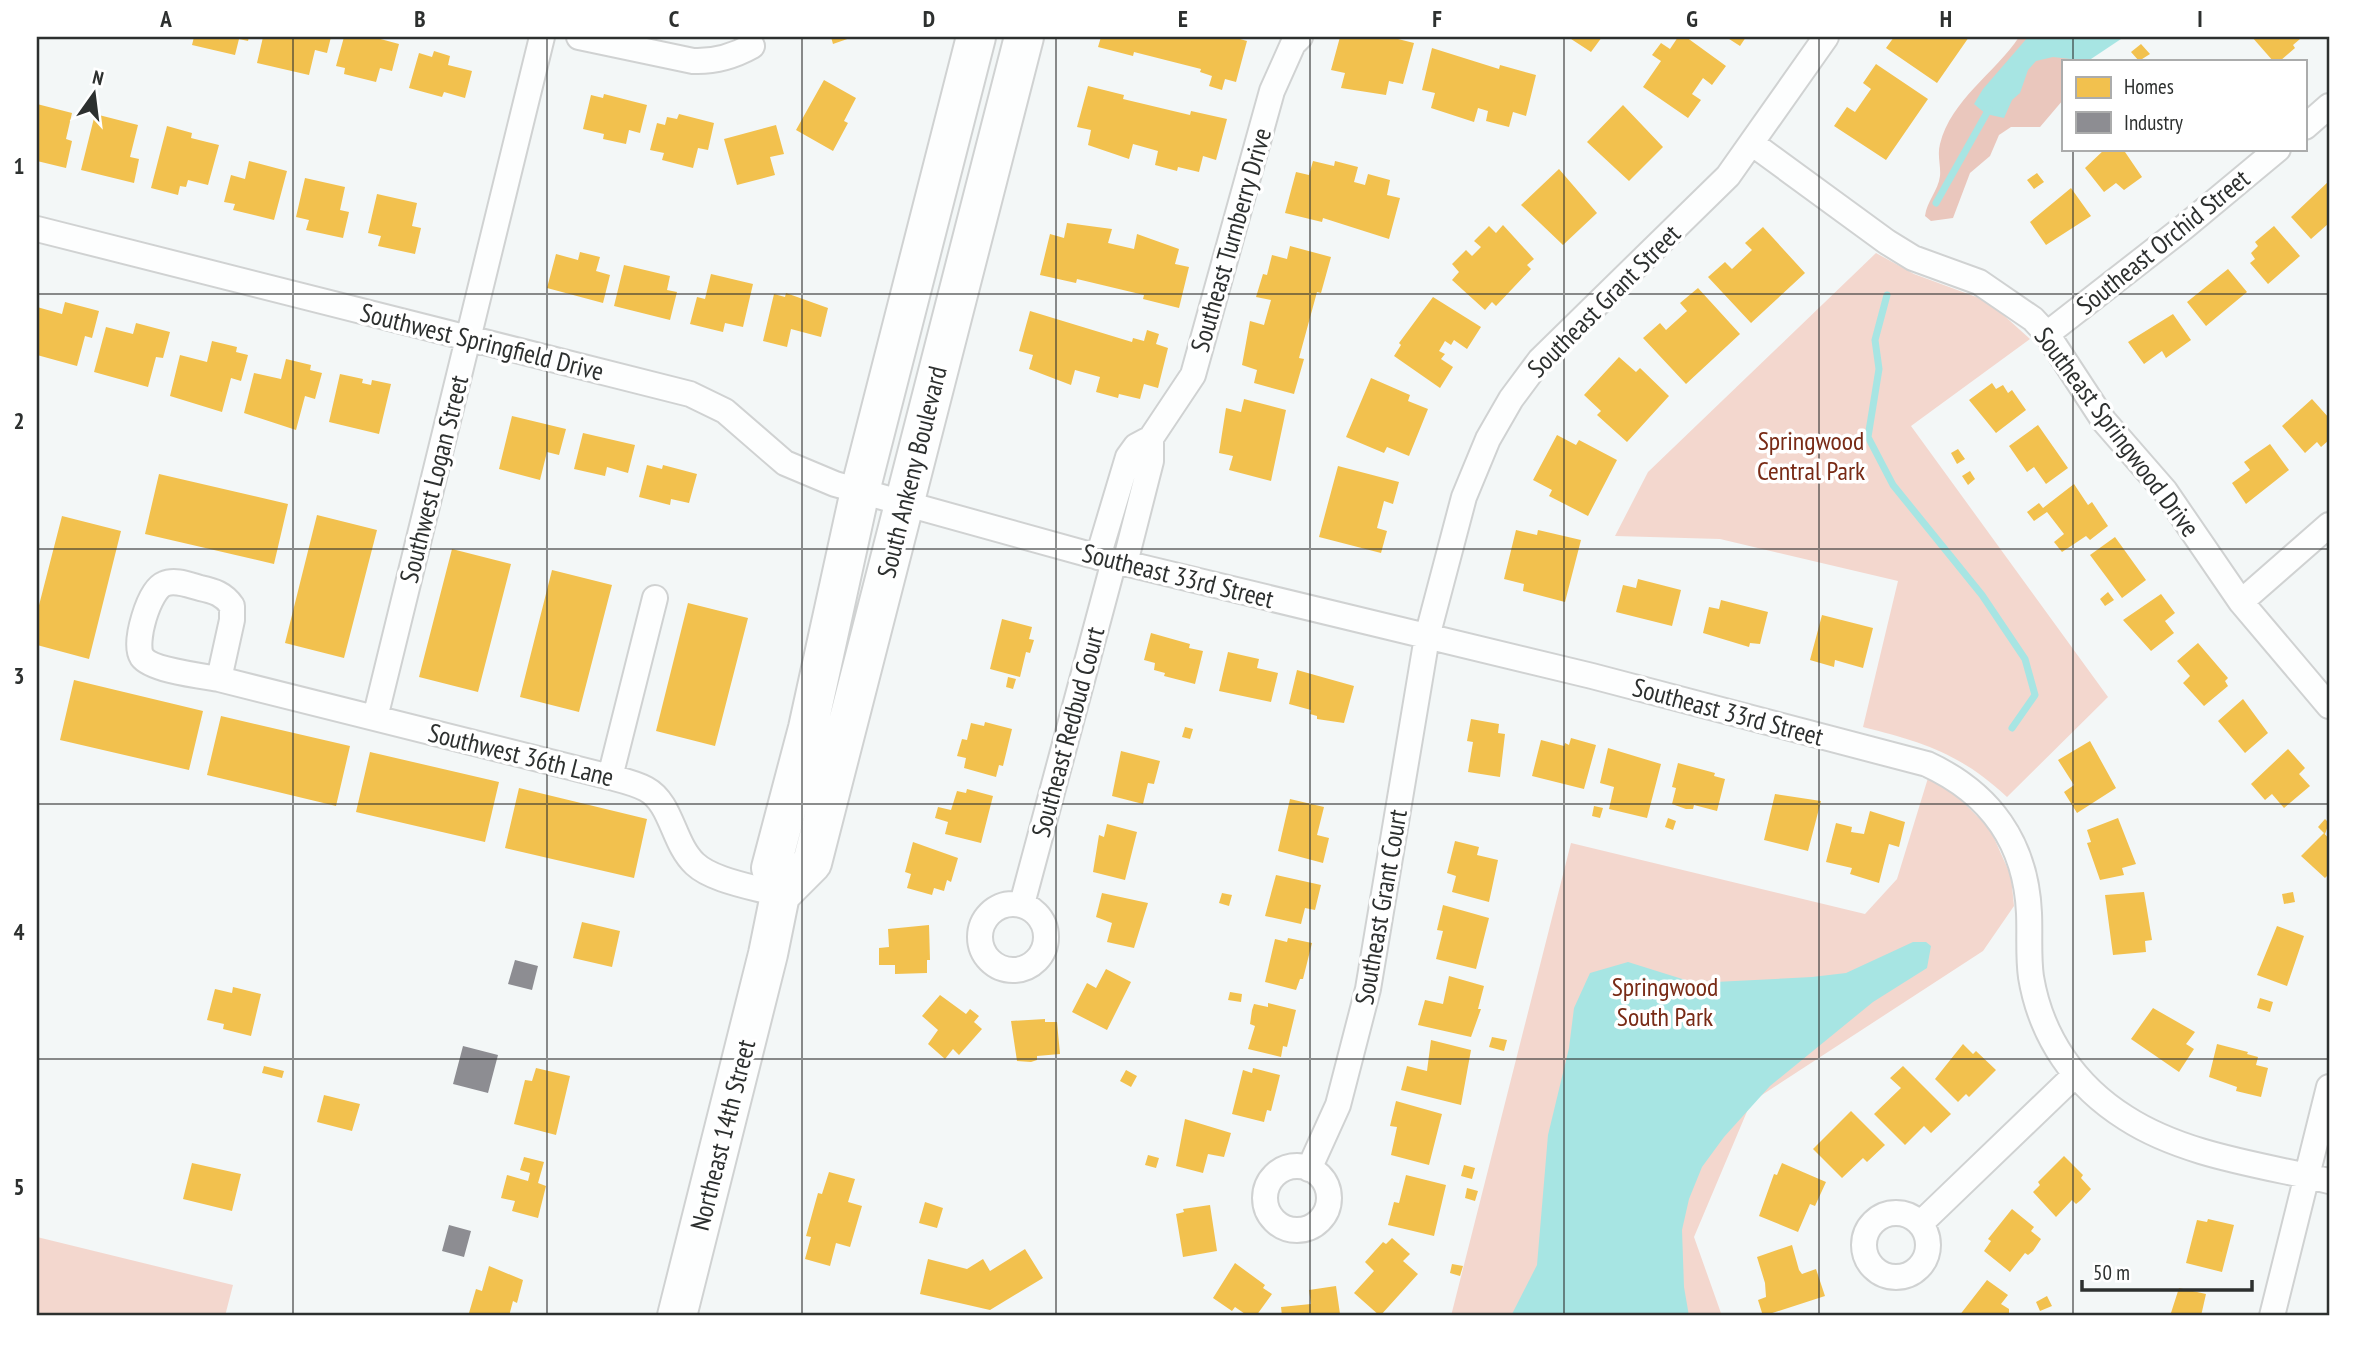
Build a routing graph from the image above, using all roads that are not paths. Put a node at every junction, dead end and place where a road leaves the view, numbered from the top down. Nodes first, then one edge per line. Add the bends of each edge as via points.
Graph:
1 (542, 37) edge
2 (579, 37) edge
3 (976, 37) edge
4 (1024, 37) edge
5 (1300, 37) edge
6 (1826, 37) edge
7 (752, 46) dead end
8 (2329, 106) edge
9 (2306, 126) edge
10 (1753, 144) junction
11 (2277, 150) edge
12 (37, 229) edge
13 (2047, 334) junction
14 (469, 338) junction
15 (860, 491) junction
16 (904, 504) junction
17 (2329, 525) edge
18 (1112, 560) junction
19 (655, 597) dead end
20 (2241, 602) junction
21 (1427, 637) junction
22 (219, 679) junction
23 (2329, 706) edge
24 (375, 718) junction
25 (610, 777) junction
26 (780, 895) junction
27 (1022, 904) dead end
28 (768, 954) joint
29 (2075, 1075) junction
30 (2329, 1087) edge
31 (1309, 1169) dead end
32 (2318, 1178) edge
33 (1920, 1224) dead end
34 (677, 1316) edge
35 (2272, 1316) edge

1 - 14 street, Southwest Logan Street
2 - 7 street via 709,62
3 - 15 main road, South Ankeny Boulevard
4 - 16 main road, South Ankeny Boulevard
5 - 18 street, Southeast Turnberry Drive via 1272,91 1193,375 1151,438 1136,446 1122,470
6 - 10 street, Southeast Grant Street
8 - 9 street
10 - 13 street, Southeast Springwood Drive via 1883,240 1913,258 1994,291
10 - 21 street, Southeast Grant Street via 1690,216 1557,342 1511,399 1464,497
11 - 13 street, Southeast Orchid Street
12 - 14 street, Southwest Springfield Drive
13 - 20 street, Southeast Springwood Drive via 2104,421 2165,491
14 - 15 street, Southwest Springfield Drive via 690,394 725,411 785,463
14 - 24 street, Southwest Logan Street
15 - 16 street, Southwest Springfield Drive
15 - 26 main road, South Ankeny Boulevard via 808,728 771,868
16 - 18 street, Southeast 33rd Street
16 - 26 main road, South Ankeny Boulevard via 812,863
17 - 20 street
18 - 21 street, Southeast 33rd Street
18 - 27 street, Southeast Redbud Court
19 - 25 street
20 - 23 street, Southeast Springwood Drive
21 - 29 street, Southeast 33rd Street via 1896,756 1956,778 1995,815 2021,864 2036,1000 2046,1029
21 - 31 street, Southeast Grant Court via 1368,989 1338,1105
22 - 22 street, Southwest 36th Lane via 232,606 216,592 173,581 161,584 149,598 138,644 142,656 153,665
22 - 24 street, Southwest 36th Lane
24 - 25 street, Southwest 36th Lane
25 - 26 street, Southwest 36th Lane via 647,789 662,805 680,847 695,865 713,877
26 - 28 main road, South Ankeny Boulevard
28 - 34 main road, Northeast 14th Street
29 - 32 street, Southeast 33rd Street via 2125,1118 2155,1134
29 - 33 street
30 - 32 street
32 - 35 street

